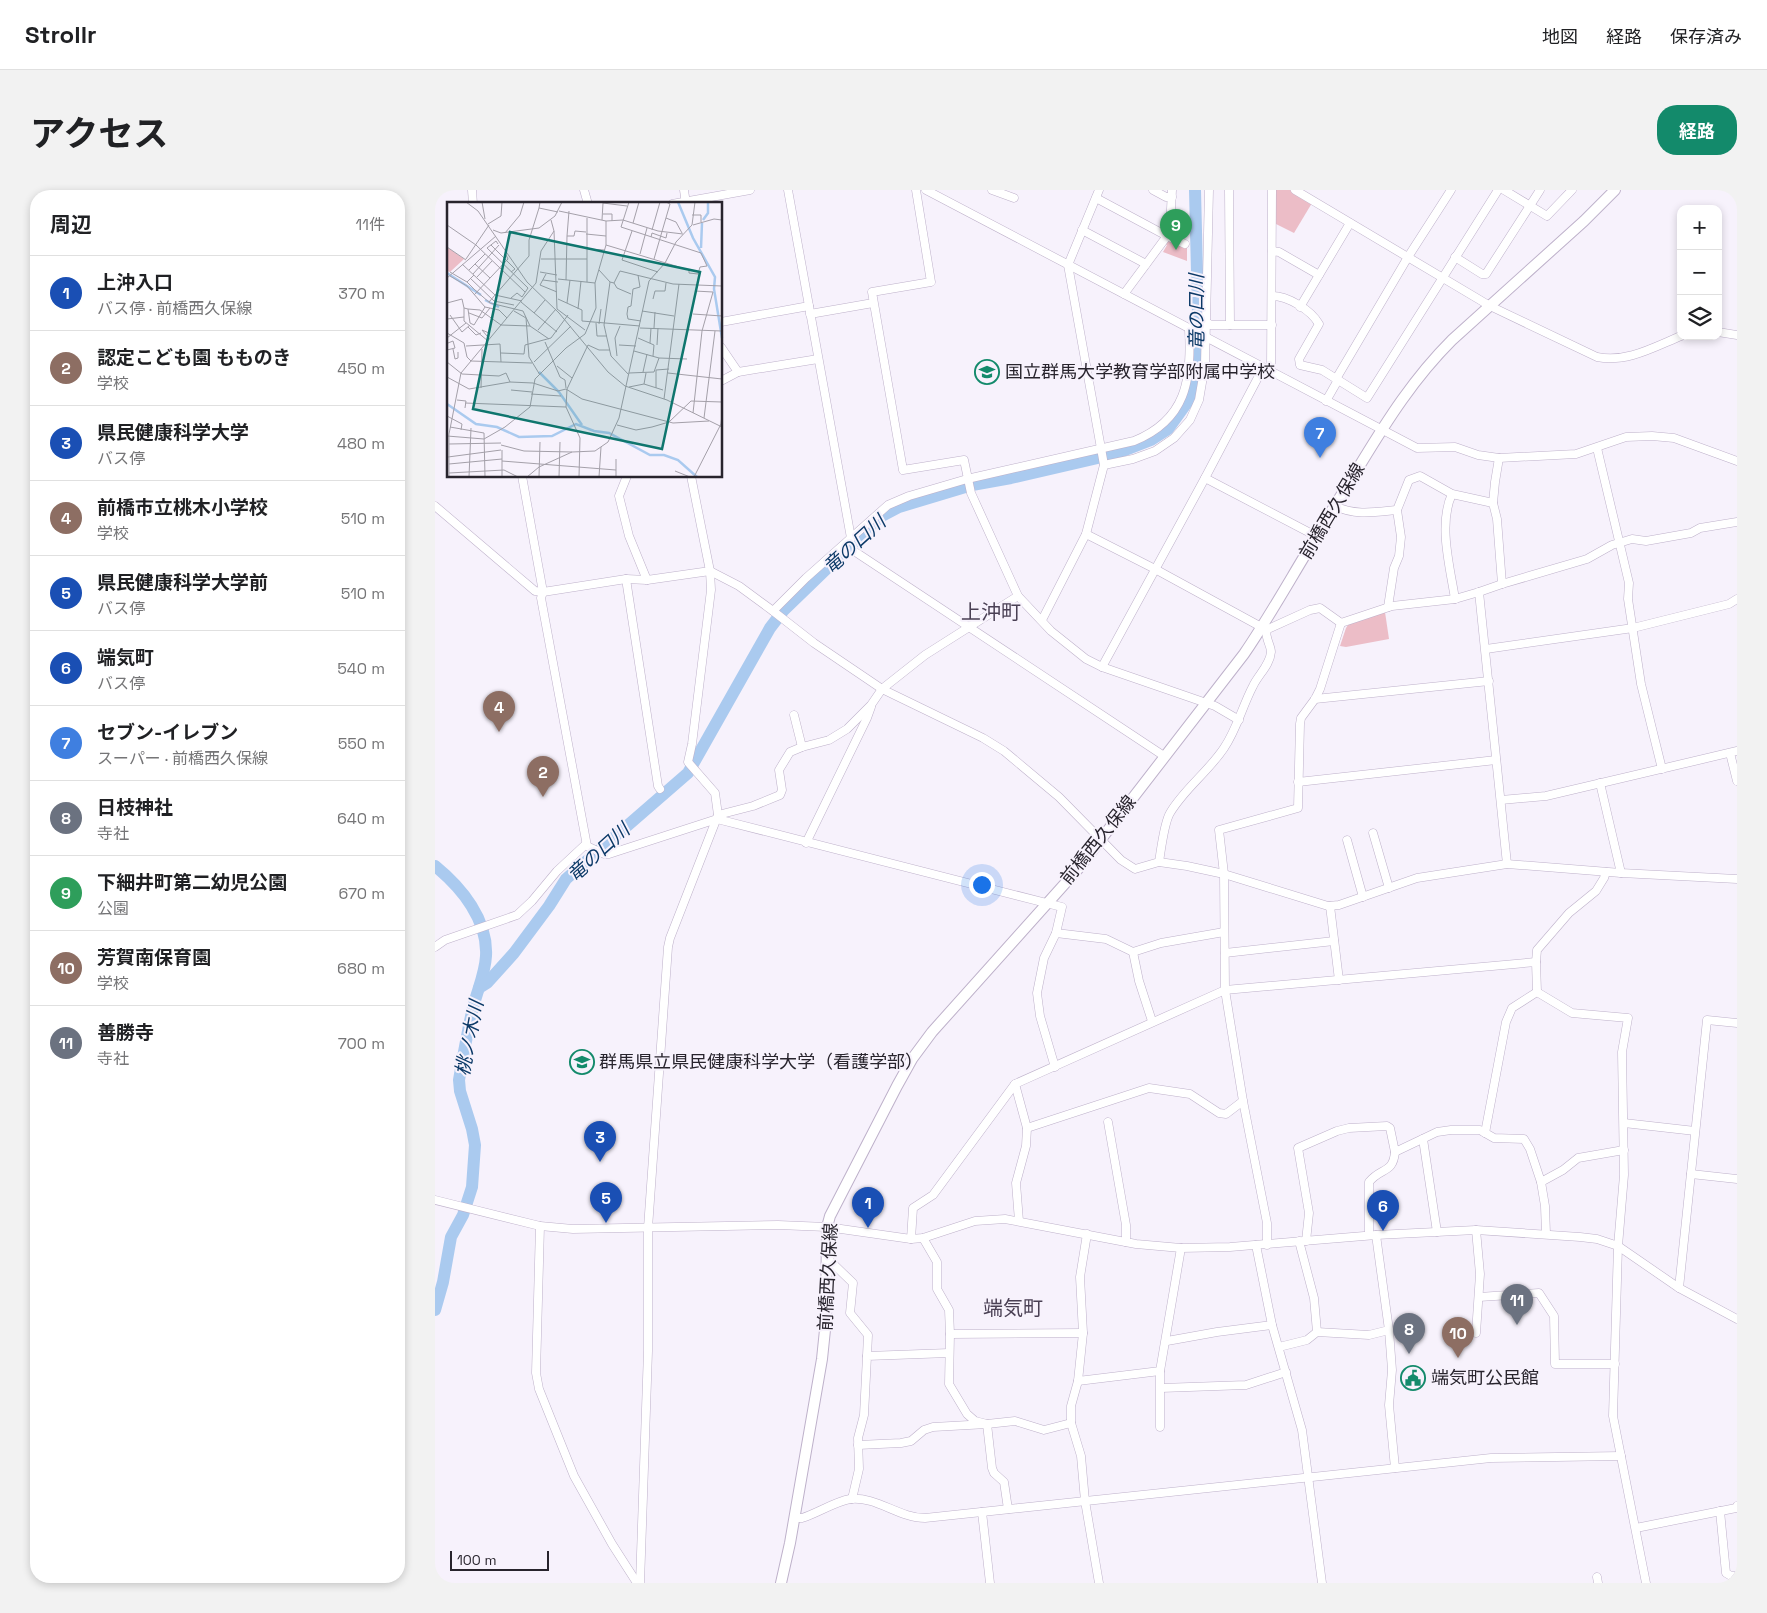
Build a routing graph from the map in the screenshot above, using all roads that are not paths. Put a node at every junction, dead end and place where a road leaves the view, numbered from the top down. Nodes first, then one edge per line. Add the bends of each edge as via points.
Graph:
1 (750, 190) edge
2 (789, 190) edge
3 (916, 190) edge
4 (926, 190) edge
5 (1099, 190) edge
6 (1153, 190) edge
7 (1209, 190) edge
8 (1229, 190) edge
9 (1272, 190) edge
10 (1295, 190) edge
11 (1451, 190) edge
12 (1498, 190) edge
13 (1504, 190) edge
14 (1541, 190) edge
15 (1572, 190) edge
16 (1615, 190) edge
17 (996, 191) edge
18 (936, 192) edge
19 (1172, 194) edge
20 (1014, 198) dead end
21 (1096, 198) junction
22 (691, 202) edge
23 (1530, 206) junction
24 (1351, 223) junction
25 (1082, 230) junction
26 (1167, 236) junction
27 (1185, 244) dead end
28 (1272, 251) junction
29 (1408, 257) junction
30 (1455, 257) junction
31 (1146, 264) junction
32 (1068, 265) junction
33 (1319, 275) junction
34 (1443, 278) junction
35 (1125, 294) junction
36 (1272, 296) junction
37 (873, 304) junction
38 (1491, 306) junction
39 (1300, 307) junction
40 (809, 310) junction
41 (723, 322) edge
42 (1207, 322) junction
43 (1230, 325) junction
44 (1272, 325) junction
45 (1190, 330) junction
46 (1722, 333) edge
47 (1737, 336) edge
48 (1205, 338) junction
49 (1677, 338) edge
50 (723, 350) edge
51 (818, 359) junction
52 (1263, 368) junction
53 (738, 372) junction
54 (1271, 372) junction
55 (723, 380) edge
56 (1337, 380) junction
57 (1326, 401) junction
58 (1381, 430) junction
59 (1597, 448) junction
60 (1101, 449) junction
61 (1499, 458) junction
62 (1737, 461) edge
63 (1104, 464) junction
64 (522, 478) edge
65 (626, 478) edge
66 (691, 478) edge
67 (1205, 478) junction
68 (968, 480) junction
69 (1451, 494) junction
70 (1493, 503) junction
71 (435, 506) edge
72 (1335, 506) junction
73 (1397, 510) junction
74 (1737, 522) edge
75 (1086, 534) junction
76 (1316, 536) junction
77 (851, 538) junction
78 (1620, 543) junction
79 (857, 553) dead end
80 (1155, 569) junction
81 (710, 571) junction
82 (626, 579) junction
83 (647, 580) junction
84 (1502, 584) junction
85 (543, 592) junction
86 (1479, 592) junction
87 (1018, 596) junction
88 (1455, 599) junction
89 (1737, 599) edge
90 (1388, 607) junction
91 (773, 611) junction
92 (1042, 620) junction
93 (1341, 623) junction
94 (969, 627) junction
95 (1633, 628) junction
96 (1264, 629) junction
97 (1486, 649) junction
98 (1102, 667) junction
99 (1489, 681) junction
100 (882, 689) junction
101 (1315, 699) junction
102 (1205, 703) junction
103 (871, 705) junction
104 (794, 715) dead end
105 (1239, 720) junction
106 (802, 747) junction
107 (1734, 752) edge
108 (1164, 756) junction
109 (1496, 760) junction
110 (1662, 769) junction
111 (1737, 781) edge
112 (1298, 782) junction
113 (1600, 783) junction
114 (660, 789) dead end
115 (1501, 800) junction
116 (718, 817) junction
117 (1373, 833) dead end
118 (1101, 839) junction
119 (1347, 840) dead end
120 (806, 843) junction
121 (587, 846) junction
122 (1159, 862) junction
123 (1507, 864) junction
124 (1606, 872) junction
125 (1621, 873) junction
126 (1224, 874) junction
127 (1737, 879) edge
128 (1389, 888) junction
129 (1363, 897) junction
130 (1048, 902) junction
131 (1330, 906) junction
132 (1056, 932) junction
133 (1224, 932) junction
134 (1334, 941) junction
135 (435, 947) edge
136 (1133, 952) junction
137 (1225, 953) junction
138 (1536, 962) junction
139 (1339, 980) junction
140 (1225, 990) junction
141 (1537, 992) junction
142 (1152, 1022) junction
143 (1737, 1023) edge
144 (1055, 1066) junction
145 (1015, 1084) junction
146 (1243, 1101) junction
147 (1108, 1122) dead end
148 (1624, 1123) junction
149 (1027, 1128) junction
150 (1695, 1131) junction
151 (1485, 1133) junction
152 (1423, 1139) junction
153 (1624, 1150) junction
154 (1395, 1152) junction
155 (1691, 1174) junction
156 (1737, 1178) edge
157 (1541, 1182) junction
158 (435, 1200) edge
159 (1019, 1221) junction
160 (540, 1226) junction
161 (827, 1227) junction
162 (648, 1228) junction
163 (1476, 1230) junction
164 (1437, 1232) junction
165 (1087, 1234) junction
166 (1546, 1234) junction
167 (1373, 1235) junction
168 (923, 1238) junction
169 (911, 1239) junction
170 (1302, 1241) junction
171 (1126, 1242) junction
172 (1256, 1245) junction
173 (1267, 1245) junction
174 (1618, 1246) junction
175 (1181, 1248) junction
176 (827, 1258) junction
177 (1679, 1288) junction
178 (1479, 1297) junction
179 (1737, 1319) edge
180 (1272, 1325) junction
181 (1389, 1330) junction
182 (1317, 1332) junction
183 (1083, 1333) junction
184 (1476, 1333) dead end
185 (950, 1334) junction
186 (1167, 1342) junction
187 (1279, 1347) junction
188 (949, 1353) junction
189 (867, 1356) junction
190 (1615, 1364) junction
191 (1160, 1371) junction
192 (1286, 1372) junction
193 (1077, 1381) junction
194 (1161, 1388) junction
195 (1071, 1423) junction
196 (987, 1424) junction
197 (1160, 1427) dead end
198 (858, 1445) junction
199 (1621, 1456) junction
200 (1395, 1468) junction
201 (1307, 1477) junction
202 (852, 1499) junction
203 (1085, 1501) junction
204 (1737, 1506) edge
205 (1008, 1509) junction
206 (1720, 1511) junction
207 (982, 1512) junction
208 (794, 1518) junction
209 (1635, 1528) junction
210 (1737, 1576) edge
211 (639, 1583) edge
212 (781, 1583) edge
213 (990, 1583) edge
214 (1099, 1583) edge
215 (1322, 1583) edge
216 (1646, 1583) edge

1 - 22 street
2 - 40 street
3 - 37 street via 931,282 872,292
4 - 18 street
5 - 21 street
6 - 19 street via 1166,197
7 - 42 street
8 - 43 street
9 - 28 street
10 - 24 street
11 - 29 street
12 - 30 street
13 - 23 street
14 - 23 street
15 - 23 street via 1547,216
16 - 38 main road, 前橋西久保線
17 - 20 street
18 - 32 street
19 - 26 street via 1171,228
21 - 25 street
21 - 26 street
23 - 30 street via 1486,274
24 - 29 street
24 - 33 street
25 - 31 street
25 - 32 street
26 - 27 street
26 - 31 street
28 - 33 street
28 - 36 street
29 - 34 street
29 - 56 street
30 - 34 street
31 - 35 street
32 - 35 street
32 - 60 street
33 - 39 street
34 - 38 street
34 - 56 street via 1367,398
35 - 45 street
36 - 39 street via 1280,296
36 - 44 street
37 - 40 street
37 - 68 street via 903,470 964,460
38 - 49 street via 1597,357 1611,360 1628,357
38 - 58 main road, 前橋西久保線 via 1433,359
39 - 56 street via 1315,317 1319,324 1299,359 1300,365 1322,370
40 - 41 street
40 - 51 street
42 - 43 street
42 - 48 street
43 - 44 street
44 - 54 street
45 - 48 street
45 - 60 street via 1188,379 1171,416 1143,438
46 - 47 street
48 - 52 street
48 - 63 street via 1203,381 1190,420 1174,438 1155,451
50 - 53 street
51 - 53 street
51 - 77 street
52 - 54 street
52 - 67 street
53 - 55 street
54 - 57 street
56 - 57 street
57 - 58 street
58 - 61 street via 1417,448 1455,448
58 - 72 main road, 前橋西久保線
59 - 61 street via 1576,454
59 - 62 street via 1626,438 1674,438
59 - 78 street
60 - 63 street
60 - 68 street
61 - 70 street
63 - 75 street
64 - 85 street
65 - 83 street via 619,496 629,536
66 - 81 street
67 - 76 street
67 - 80 street
68 - 77 street via 888,505
68 - 87 street
69 - 70 street
69 - 73 street via 1420,476 1413,478 1409,480
69 - 88 street via 1445,533
70 - 84 street
71 - 85 street via 525,584
72 - 73 street via 1358,513
72 - 76 main road, 前橋西久保線
73 - 90 street via 1401,537
74 - 78 street via 1700,528 1691,533
75 - 80 street
75 - 92 street
76 - 96 main road, 前橋西久保線
77 - 91 street
78 - 84 street via 1587,559
78 - 95 street via 1629,582
79 - 94 street
80 - 96 street
80 - 98 street
81 - 83 street
81 - 91 street via 739,586
81 - 116 street via 711,590 689,764 715,793
82 - 83 street
82 - 85 street
82 - 114 street
84 - 86 street
85 - 121 street via 541,598
86 - 88 street
86 - 97 street
87 - 92 street
87 - 94 street
88 - 90 street
89 - 95 street via 1729,604
90 - 93 street
91 - 100 street
92 - 98 street via 1086,659
93 - 96 street via 1321,608
93 - 101 street
94 - 100 street via 925,655
94 - 108 street
95 - 97 street
95 - 110 street via 1641,684
96 - 102 main road, 前橋西久保線
96 - 105 street via 1271,650 1269,661 1253,685
97 - 99 street
98 - 102 street
99 - 101 street
99 - 109 street
100 - 103 street
100 - 118 street via 1004,751 1059,797
101 - 112 street via 1301,718
102 - 105 street
102 - 108 main road, 前橋西久保線
103 - 106 street via 847,729 829,740
103 - 120 street
104 - 106 street
105 - 122 street via 1221,753 1185,792 1169,815
106 - 116 street via 790,752 779,770 780,795
107 - 110 street
107 - 111 street
108 - 118 main road, 前橋西久保線
109 - 112 street
109 - 115 street
110 - 113 street
112 - 126 street via 1298,808 1219,830
113 - 115 street via 1546,796
113 - 125 street
115 - 123 street
116 - 120 street
116 - 121 street via 614,852 604,854
116 - 162 street via 668,947
117 - 128 street
118 - 122 street via 1121,860 1135,869
118 - 130 main road, 前橋西久保線
119 - 129 street
120 - 130 street
121 - 135 street via 557,871 512,918 445,940
122 - 126 street
123 - 124 street
123 - 128 street via 1417,878
124 - 125 street
124 - 138 street via 1596,891 1569,912 1537,950
125 - 127 street
126 - 131 street
126 - 133 street
128 - 129 street
129 - 131 street
130 - 132 street via 1062,907
130 - 161 main road, 前橋西久保線 via 932,1032 912,1059 838,1198
131 - 134 street
132 - 136 street via 1106,938
132 - 144 street via 1044,958 1037,993 1040,1016
133 - 136 street via 1161,943
133 - 137 street
134 - 137 street
134 - 139 street
136 - 142 street
137 - 140 street
138 - 139 street
138 - 141 street
139 - 140 street
140 - 142 street
140 - 146 street
141 - 148 street via 1573,1013 1628,1018 1622,1052
141 - 151 street via 1512,1008 1506,1022
142 - 144 street
143 - 150 street via 1707,1020
144 - 145 street
145 - 149 street
145 - 169 street via 933,1195 913,1208
146 - 149 street via 1226,1114 1219,1113 1190,1094 1149,1088
146 - 173 street via 1267,1223
147 - 171 street via 1126,1224
148 - 150 street
148 - 153 street
149 - 159 street via 1026,1146 1016,1183
150 - 155 street
151 - 152 street via 1480,1130 1451,1130
151 - 157 street via 1494,1138 1524,1139
152 - 154 street
152 - 164 street
153 - 157 street via 1578,1158
153 - 174 street
154 - 167 street via 1391,1166 1369,1182
154 - 170 street via 1387,1126 1343,1129 1298,1148 1309,1213
155 - 156 street
155 - 177 street
157 - 166 street
158 - 160 street
159 - 165 street
159 - 168 street via 988,1219
160 - 162 street via 589,1230
160 - 211 street via 536,1373 539,1389 573,1476 612,1544
161 - 162 street
161 - 169 street
161 - 176 main road, 前橋西久保線
162 - 211 street via 648,1351
163 - 164 street
163 - 166 street
163 - 178 street
164 - 167 street
165 - 171 street
165 - 183 street via 1080,1277
166 - 174 street via 1597,1239
167 - 170 street
167 - 181 street
168 - 169 street
168 - 185 street via 937,1262 937,1289 949,1310
170 - 173 street
170 - 182 street via 1314,1298
171 - 175 street
172 - 173 street
172 - 175 street
172 - 180 street
174 - 177 street
174 - 190 street
175 - 186 street
176 - 189 street via 853,1283 850,1314 868,1335
176 - 208 main road, 前橋西久保線 via 822,1358
177 - 179 street
178 - 184 street
178 - 190 street via 1539,1293 1554,1316 1555,1364
180 - 186 street
180 - 187 street
181 - 182 street via 1369,1335
181 - 200 street via 1392,1370 1389,1405
182 - 187 street via 1307,1340
183 - 185 street
183 - 193 street
185 - 188 street
186 - 191 street
187 - 192 street
188 - 189 street
188 - 196 street via 949,1384 967,1414 975,1422
189 - 198 street via 864,1415
190 - 199 street via 1613,1416
191 - 193 street
191 - 194 street
192 - 194 street via 1246,1385
192 - 201 street via 1301,1430
193 - 195 street
194 - 197 street
195 - 196 street via 1044,1430 1015,1421
195 - 203 street via 1081,1456
196 - 198 street via 933,1427 911,1441
196 - 205 street via 992,1468 1004,1482
198 - 202 street via 859,1469
199 - 200 street via 1491,1458
199 - 209 street
200 - 201 street
201 - 203 street
201 - 215 street
202 - 207 street via 872,1502 914,1518
202 - 208 street
203 - 205 street
203 - 214 street
204 - 206 street
205 - 207 street
206 - 209 street
206 - 210 street via 1726,1573
207 - 213 street
208 - 212 main road, 前橋西久保線
209 - 216 street

